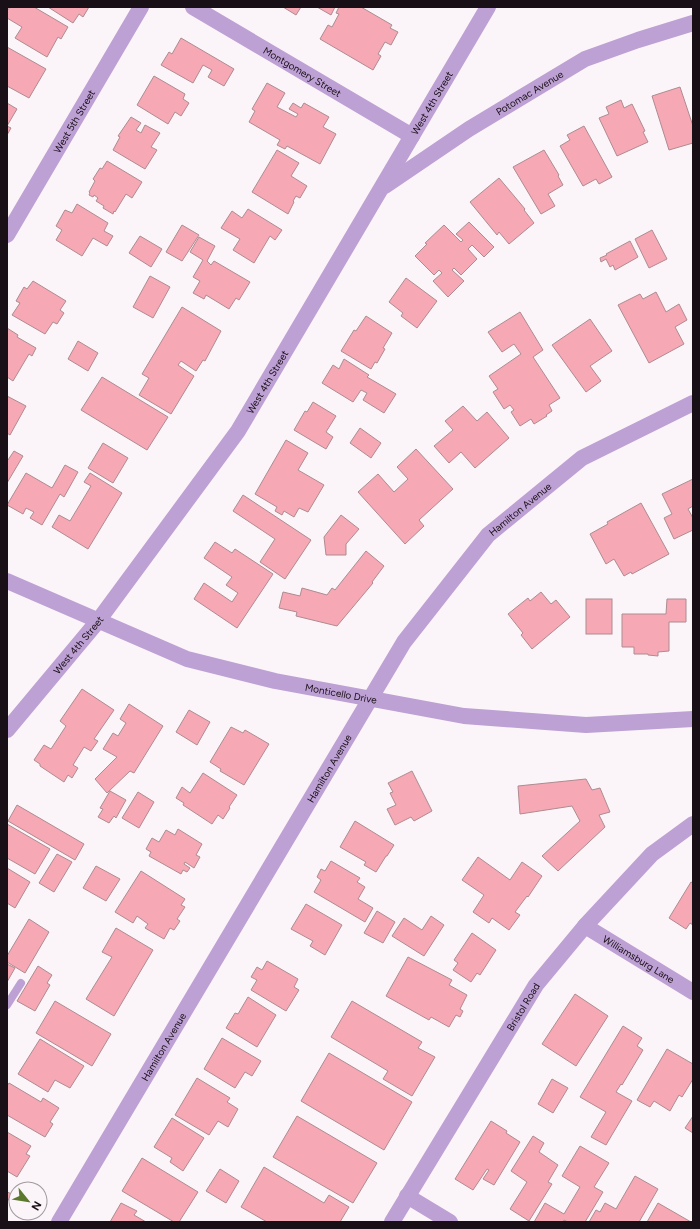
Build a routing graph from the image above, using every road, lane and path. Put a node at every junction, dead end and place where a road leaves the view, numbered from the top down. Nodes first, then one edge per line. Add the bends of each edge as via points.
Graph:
1 (141, 7) edge
2 (193, 7) edge
3 (488, 7) edge
4 (693, 23) edge
5 (412, 136) junction
6 (380, 190) junction
7 (7, 235) edge
8 (693, 403) edge
9 (7, 581) edge
10 (98, 621) junction
11 (370, 699) junction
12 (693, 719) edge
13 (7, 730) edge
14 (693, 824) edge
15 (585, 926) junction
16 (21, 983) dead end
17 (693, 992) edge
18 (7, 1005) edge
19 (407, 1196) junction
20 (59, 1222) edge
21 (392, 1222) edge
22 (450, 1222) edge

1 - 7 street, West 5th Street
2 - 5 street, Montgomery Street
3 - 5 street, West 4th Street
4 - 6 street, Potomac Avenue via 585,59 469,128
5 - 6 street, West 4th Street
6 - 10 street, West 4th Street via 238,431
8 - 11 street, Hamilton Avenue via 582,458 488,536 404,642
9 - 10 street, Monticello Drive
10 - 11 street, Monticello Drive via 187,659 275,681
10 - 13 street, West 4th Street
11 - 12 street, Monticello Drive via 464,716 586,725
11 - 20 street, Hamilton Avenue
14 - 15 street, Bristol Road via 652,854
15 - 17 street, Williamsburg Lane
15 - 19 street, Bristol Road via 536,985
16 - 18 lane
19 - 21 street, Bristol Road
19 - 22 street

